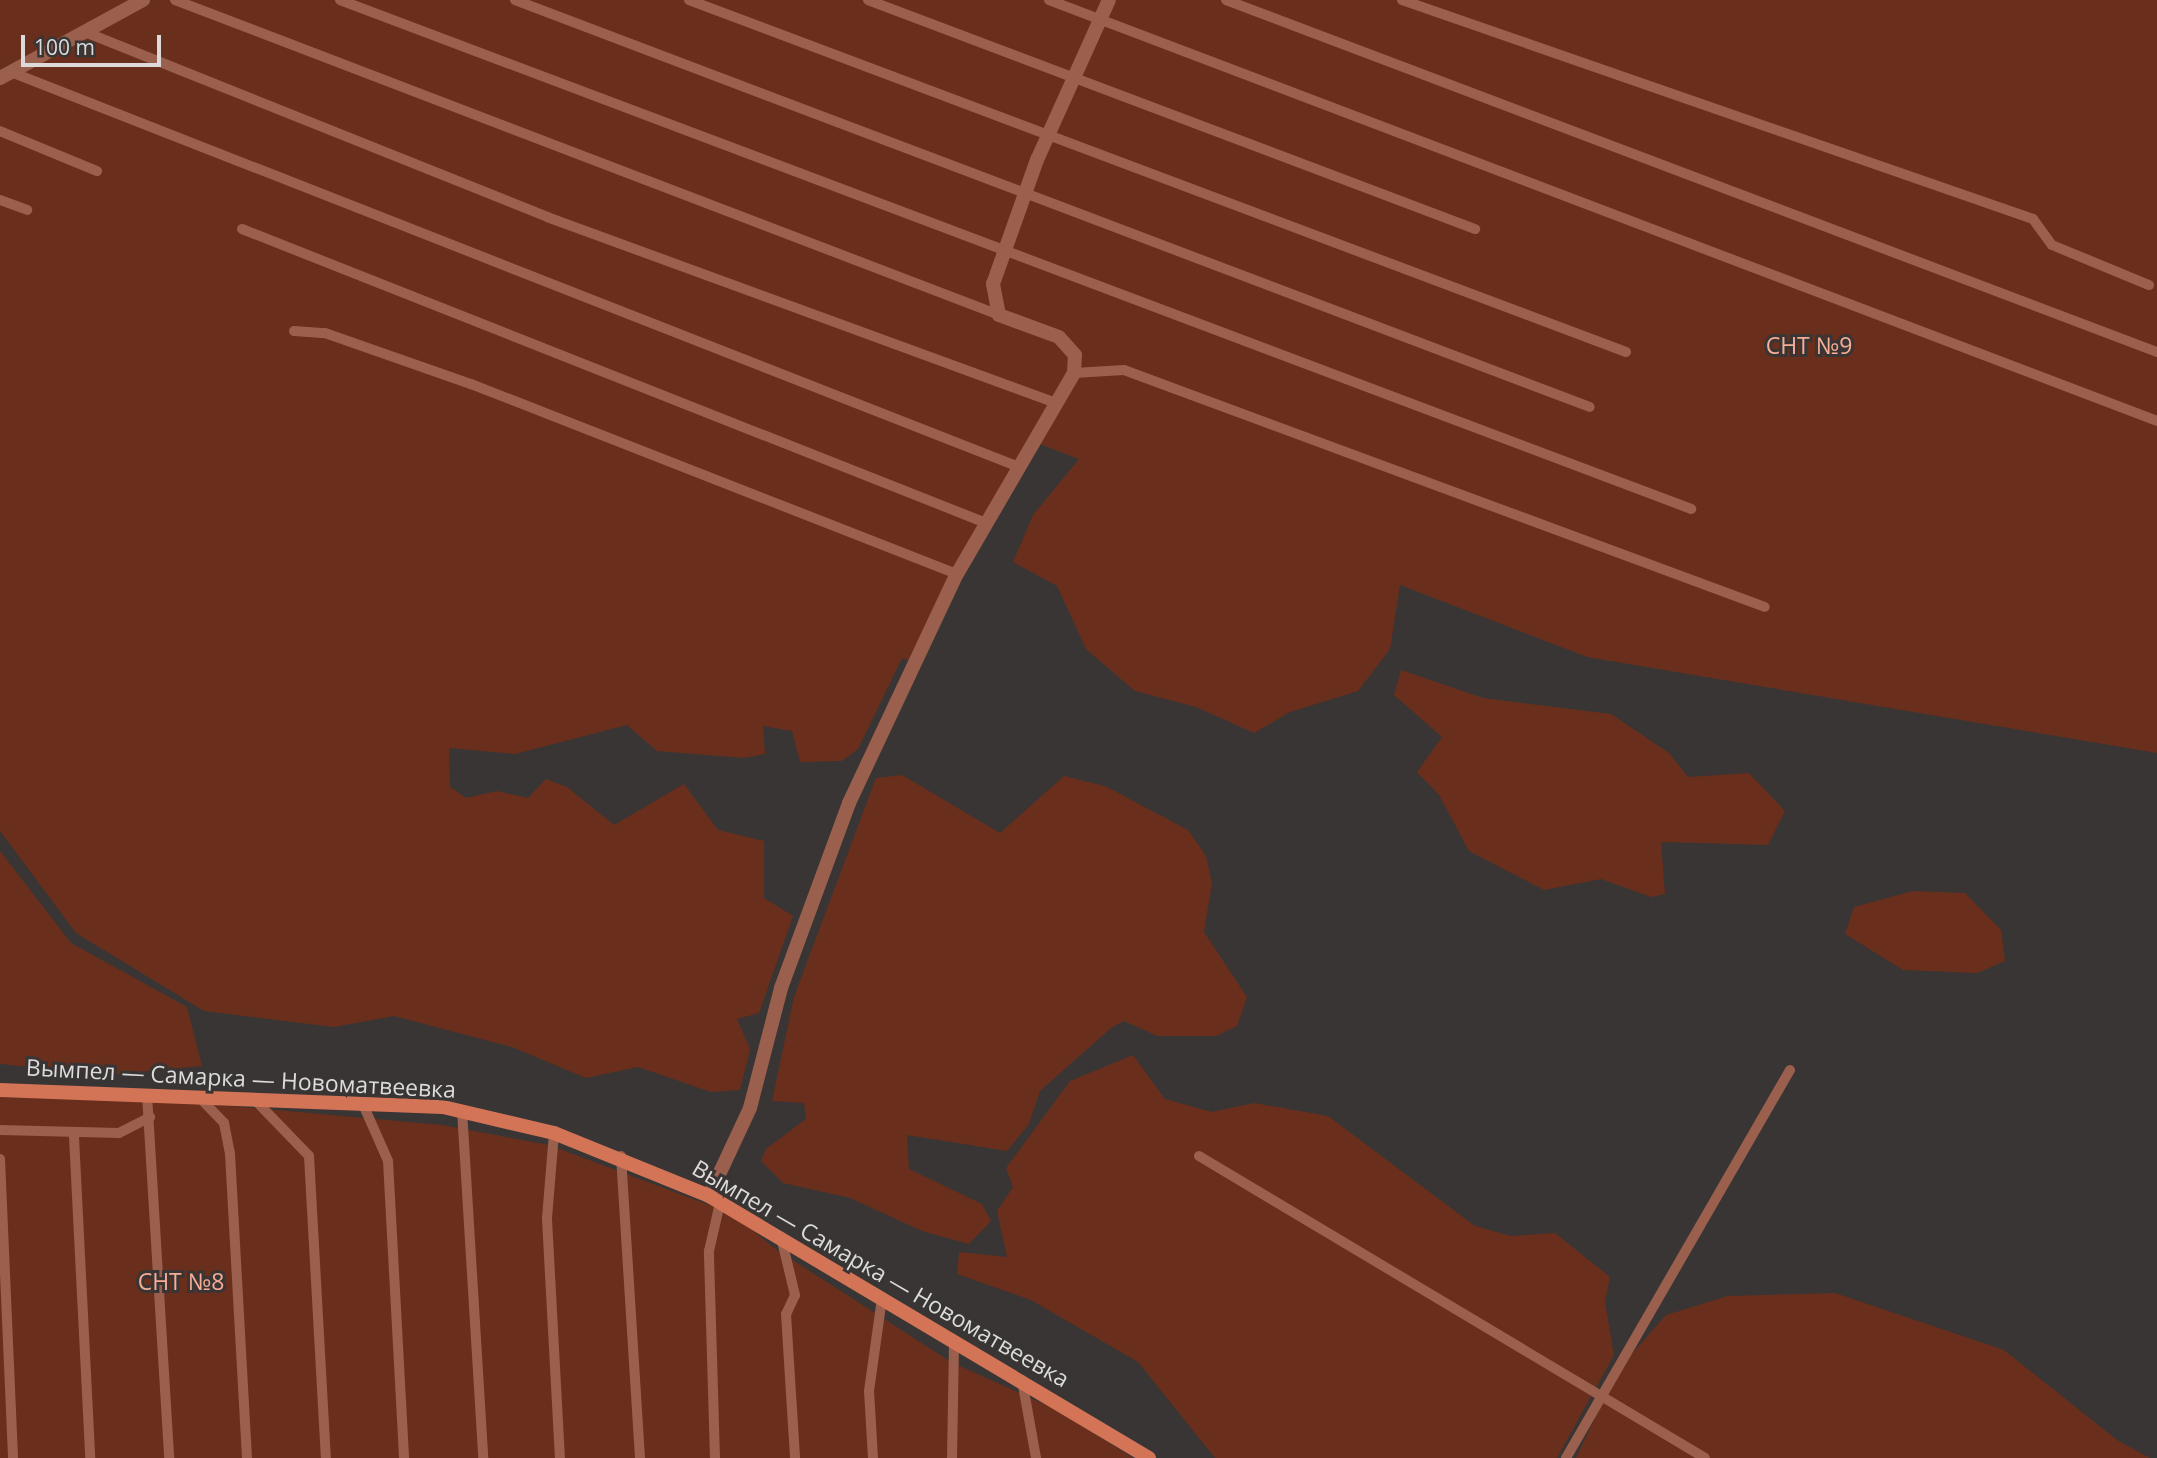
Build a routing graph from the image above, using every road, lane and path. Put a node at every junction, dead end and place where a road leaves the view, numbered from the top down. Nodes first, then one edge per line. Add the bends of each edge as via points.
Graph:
1 (143, 0) edge
2 (175, 0) edge
3 (340, 0) edge
4 (516, 0) edge
5 (689, 0) edge
6 (868, 0) edge
7 (1049, 0) edge
8 (1109, 0) edge
9 (1226, 0) edge
10 (1402, 0) edge
11 (1101, 19) junction
12 (85, 32) junction
13 (6, 75) edge
14 (1074, 77) junction
15 (0, 131) edge
16 (1047, 134) junction
17 (97, 171) dead end
18 (1024, 193) junction
19 (0, 200) edge
20 (27, 210) dead end
21 (242, 229) dead end
22 (1475, 229) dead end
23 (1002, 251) junction
24 (2148, 285) dead end
25 (999, 315) junction
26 (294, 331) dead end
27 (1626, 352) dead end
28 (2157, 352) edge
29 (1074, 373) junction
30 (1056, 403) junction
31 (1590, 407) dead end
32 (2157, 421) edge
33 (1019, 467) junction
34 (1691, 509) dead end
35 (986, 523) junction
36 (957, 574) junction
37 (1765, 607) dead end
38 (1790, 1070) dead end
39 (0, 1090) edge
40 (147, 1095) junction
41 (199, 1097) junction
42 (254, 1099) junction
43 (362, 1102) junction
44 (462, 1110) junction
45 (150, 1117) junction
46 (0, 1130) edge
47 (554, 1133) junction
48 (74, 1136) junction
49 (621, 1156) junction
50 (1199, 1156) dead end
51 (0, 1159) edge
52 (714, 1200) junction
53 (781, 1237) junction
54 (882, 1299) junction
55 (954, 1340) junction
56 (1022, 1378) junction
57 (1600, 1395) junction
58 (13, 1458) edge
59 (90, 1458) edge
60 (169, 1458) edge
61 (247, 1458) edge
62 (326, 1458) edge
63 (404, 1458) edge
64 (483, 1458) edge
65 (560, 1458) edge
66 (640, 1458) edge
67 (715, 1458) edge
68 (796, 1458) edge
69 (873, 1458) edge
70 (952, 1458) edge
71 (1036, 1458) edge
72 (1149, 1458) edge
73 (1566, 1458) edge
74 (1705, 1458) edge

1 - 12 street
2 - 25 street
3 - 23 street
4 - 18 street
5 - 16 street
6 - 14 street
7 - 11 street
8 - 11 street
9 - 28 street
10 - 24 street via 2033,219 2052,245
11 - 14 street
11 - 32 street
12 - 13 street
12 - 30 street via 547,217
13 - 33 street
14 - 16 street
14 - 22 street
15 - 17 street
16 - 18 street
16 - 27 street
18 - 23 street
18 - 31 street
19 - 20 street
21 - 35 street
23 - 25 street via 993,284
23 - 34 street
25 - 29 street via 1059,337 1075,355
26 - 36 street via 324,333 471,384
29 - 30 street
29 - 37 street via 1124,370
30 - 33 street
33 - 35 street
35 - 36 street
36 - 52 street via 849,803 781,988 744,1125
38 - 57 street
39 - 40 main road, Вымпел — Самарка — Новоматвеевка
40 - 41 main road, Вымпел — Самарка — Новоматвеевка
40 - 45 street
41 - 42 main road, Вымпел — Самарка — Новоматвеевка
41 - 61 street via 224,1123 230,1154
42 - 43 main road, Вымпел — Самарка — Новоматвеевка
42 - 62 street via 309,1156
43 - 44 main road, Вымпел — Самарка — Новоматвеевка
43 - 63 street via 388,1161
44 - 47 main road, Вымпел — Самарка — Новоматвеевка
44 - 64 street
45 - 48 street via 119,1133
45 - 60 street
46 - 48 street
47 - 49 main road, Вымпел — Самарка — Новоматвеевка
47 - 65 street via 547,1219
48 - 59 street
49 - 52 main road, Вымпел — Самарка — Новоматвеевка
49 - 66 street
50 - 57 street
51 - 58 street
52 - 53 main road, Вымпел — Самарка — Новоматвеевка
52 - 67 street via 709,1251
53 - 54 main road, Вымпел — Самарка — Новоматвеевка
53 - 68 street via 795,1295 786,1314
54 - 55 main road, Вымпел — Самарка — Новоматвеевка
54 - 69 street via 869,1380
55 - 56 main road, Вымпел — Самарка — Новоматвеевка
55 - 70 street
56 - 71 street
56 - 72 main road, Вымпел — Самарка — Новоматвеевка
57 - 73 street
57 - 74 street

